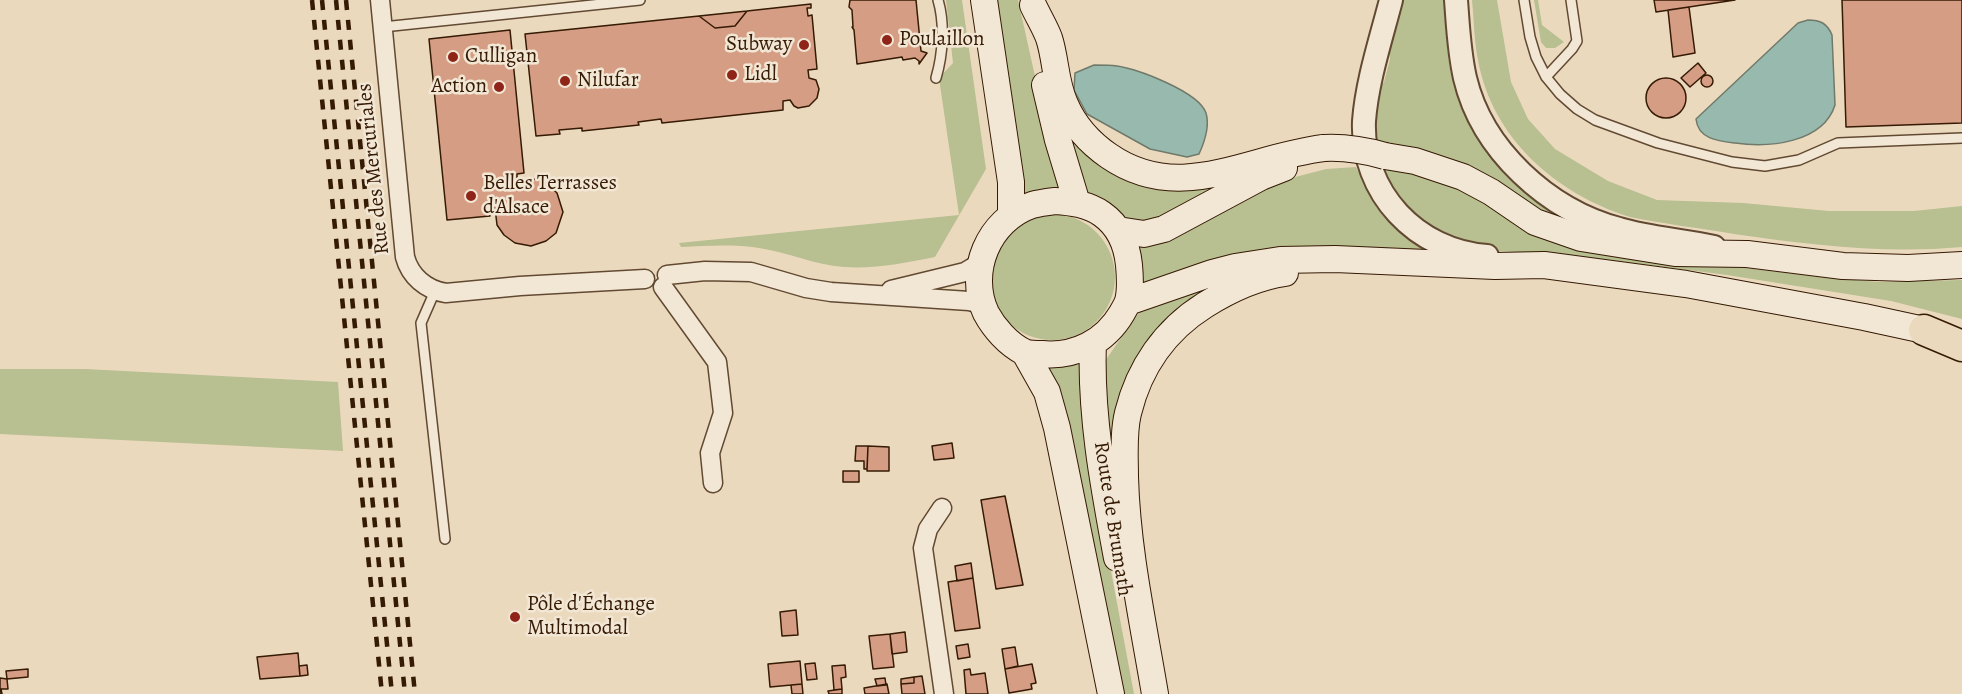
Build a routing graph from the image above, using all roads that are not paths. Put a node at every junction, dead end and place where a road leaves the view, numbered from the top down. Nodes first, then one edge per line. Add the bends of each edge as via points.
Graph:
1 (380, 0) edge
2 (640, 0) edge
3 (938, 0) edge
4 (984, 0) edge
5 (1391, 0) edge
6 (1456, 0) edge
7 (1524, 0) edge
8 (1571, 0) edge
9 (1033, 3) edge
10 (382, 27) junction
11 (1546, 77) junction
12 (936, 78) dead end
13 (1962, 138) edge
14 (1324, 153) junction
15 (1077, 203) junction
16 (1011, 216) junction
17 (1118, 230) junction
18 (1747, 254) junction
19 (980, 263) junction
20 (1446, 264) junction
21 (1544, 265) junction
22 (1962, 265) edge
23 (665, 281) junction
24 (435, 291) junction
25 (860, 293) junction
26 (1128, 302) junction
27 (982, 304) junction
28 (1924, 330) joint
29 (1093, 344) junction
30 (1962, 346) edge
31 (1025, 353) junction
32 (713, 483) dead end
33 (942, 508) dead end
34 (445, 539) dead end
35 (944, 694) edge
36 (1111, 694) edge
37 (1142, 694) edge
38 (1155, 694) edge

1 - 10 street, Rue des Mercuriales
2 - 10 lane
3 - 12 lane via 942,48
4 - 16 main road via 1011,182
5 - 21 street via 1364,122 1371,167 1386,199 1408,224 1448,249
6 - 18 street via 1465,79 1480,117 1497,145 1525,177 1569,208 1618,229
7 - 11 lane via 1533,47
8 - 11 lane via 1577,41
9 - 14 main road via 1049,39 1064,104 1074,121 1102,151 1134,170 1168,178 1197,178 1283,154
9 - 15 main road via 1036,41 1050,107
10 - 24 street, Rue des Mercuriales via 405,257 417,279
11 - 13 lane via 1568,102 1605,124 1743,165 1787,163 1838,142
14 - 17 main road via 1261,177 1154,232
14 - 18 main road, bridge via 1343,148 1366,150 1432,166 1491,192 1535,222 1581,238 1675,253
15 - 16 main road via 1054,201 1032,205
15 - 17 main road via 1102,213
16 - 19 main road via 997,229
17 - 26 main road via 1128,253
18 - 22 main road via 1875,267
19 - 25 street via 965,272 938,279
19 - 27 main road
20 - 21 main road
20 - 26 main road via 1280,260 1212,273
20 - 38 main road via 1300,270 1260,279 1200,308 1182,321 1153,354 1137,384 1127,416 1125,453 1131,546
21 - 28 main road via 1697,286
23 - 24 street via 663,269 655,267 645,279
23 - 25 street via 705,271 751,272 806,288
23 - 32 street via 717,362 723,412 710,453
24 - 34 lane via 421,323
25 - 27 street
26 - 29 main road via 1118,320
27 - 31 main road via 1005,339
28 - 30 highway
29 - 31 main road via 1051,355
29 - 37 main road, Route de Brumath via 1100,454
31 - 36 main road, Route de Brumath via 1047,392 1057,428
33 - 35 street via 927,529 923,548

